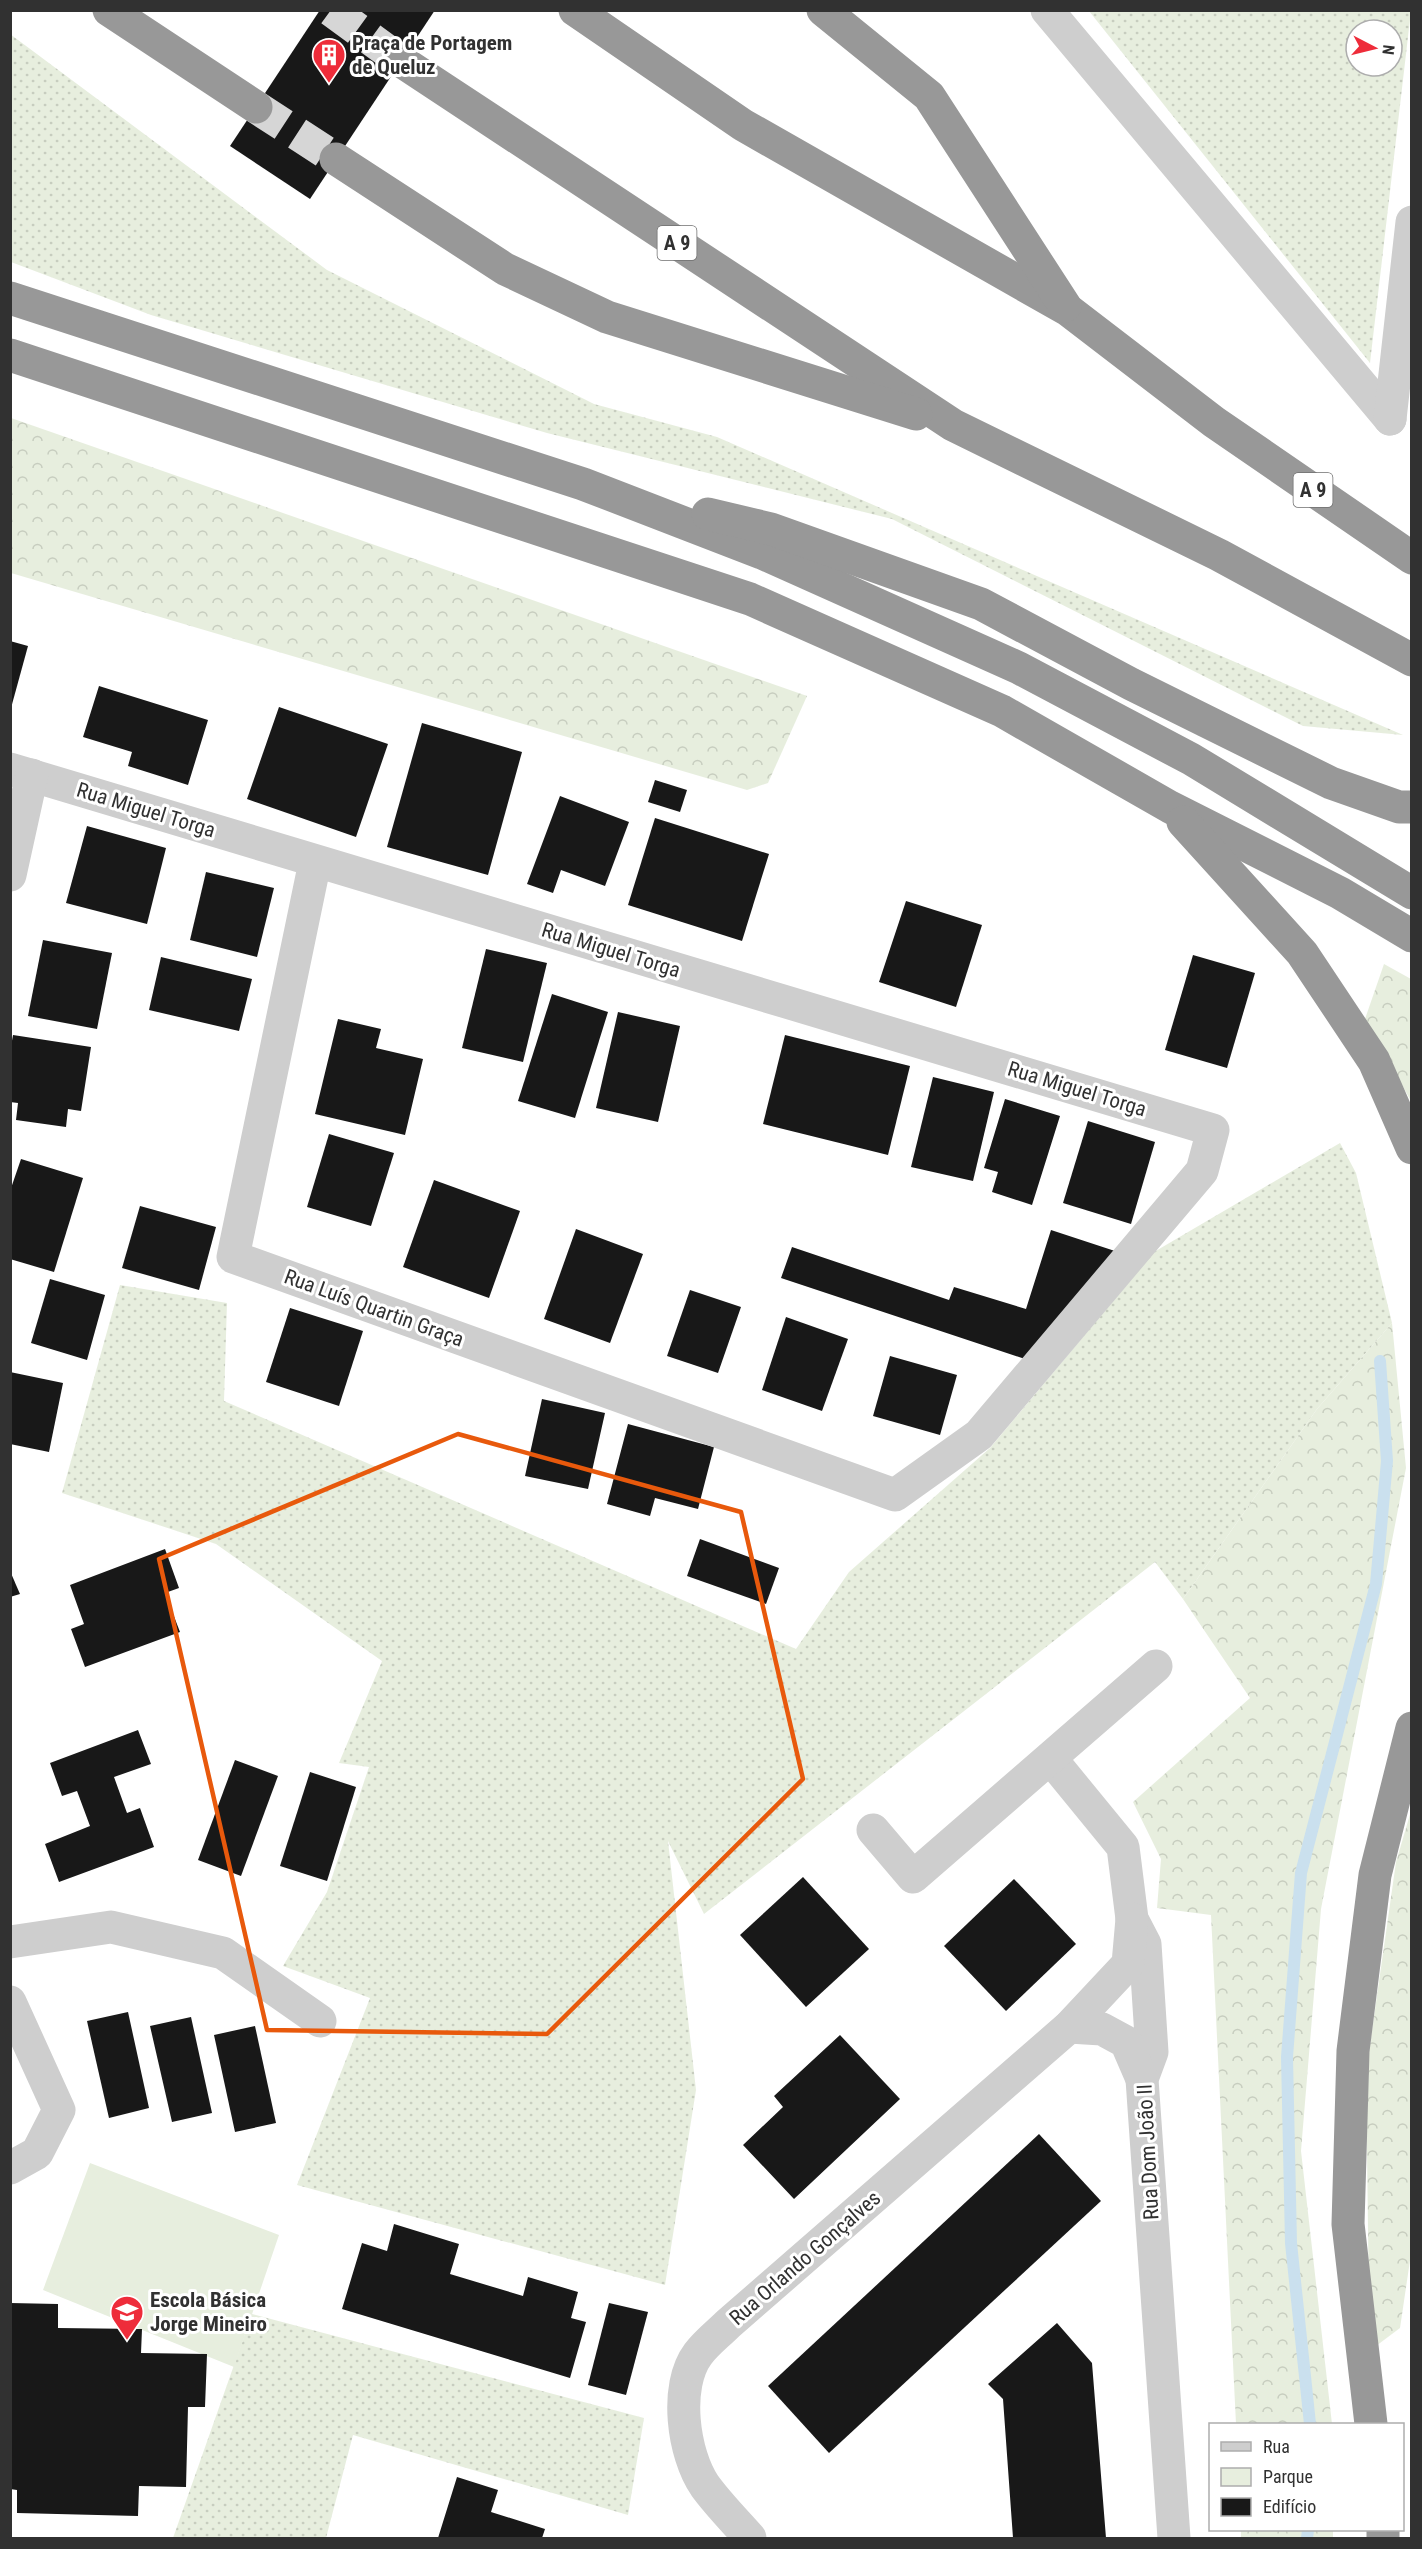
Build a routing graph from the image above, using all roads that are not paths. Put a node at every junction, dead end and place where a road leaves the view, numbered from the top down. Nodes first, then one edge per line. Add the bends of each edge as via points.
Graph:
1 (109, 10) edge
2 (574, 10) edge
3 (823, 10) edge
4 (1047, 10) edge
5 (401, 61) tunnel mouth
6 (256, 107) tunnel mouth
7 (336, 159) tunnel mouth
8 (1412, 222) edge
9 (10, 298) edge
10 (1068, 310) junction
11 (10, 355) edge
12 (952, 425) junction
13 (583, 484) junction
14 (1412, 558) edge
15 (1402, 655) edge
16 (21, 772) edge
17 (1170, 807) junction
18 (1412, 807) edge
19 (315, 862) junction
20 (10, 875) edge
21 (1412, 893) edge
22 (1412, 936) edge
23 (1412, 1148) edge
24 (895, 1495) joint
25 (1156, 1666) dead end
26 (1412, 1728) edge
27 (1051, 1759) junction
28 (873, 1830) dead end
29 (1132, 1919) junction
30 (10, 1942) edge
31 (10, 2002) edge
32 (320, 2021) dead end
33 (1069, 2027) junction
34 (1142, 2079) junction
35 (10, 2168) edge
36 (1371, 2423) edge
37 (750, 2538) edge
38 (1174, 2538) edge

1 - 6 highway
2 - 10 highway, A 9 via 743,125
3 - 10 highway via 929,96
4 - 8 street via 1390,419
5 - 12 highway, A 9
7 - 12 highway via 505,269 607,318
9 - 13 highway
10 - 14 highway, A 9 via 1214,422
11 - 17 highway via 750,599 1002,711
12 - 15 highway, A 9 via 1219,555
13 - 18 highway via 771,529 981,604 1330,783 1399,807
13 - 21 highway via 762,554 1019,668 1191,759
16 - 19 street, Rua Miguel Torga
16 - 20 street
17 - 22 highway via 1340,893
17 - 23 highway via 1302,953 1374,1061
19 - 24 street, Rua Luís Quartin Graça via 233,1257
19 - 24 street, Rua Miguel Torga via 1213,1130 1202,1171 979,1435
25 - 27 street
26 - 36 highway via 1375,1875 1353,2051 1348,2224
27 - 28 street via 913,1876
27 - 29 street, Rua Dom João II via 1123,1847
29 - 33 street, Rua Orlando Gonçalves via 1128,1964
29 - 34 street, Rua Dom João II via 1144,1944 1152,2052
30 - 32 street via 111,1927 223,1953
31 - 35 street via 59,2110 37,2152
33 - 34 street via 1102,2029 1126,2042
33 - 37 street, Rua Orlando Gonçalves via 697,2355 685,2387 683,2418 689,2447 704,2484
34 - 38 street, Rua Dom João II

